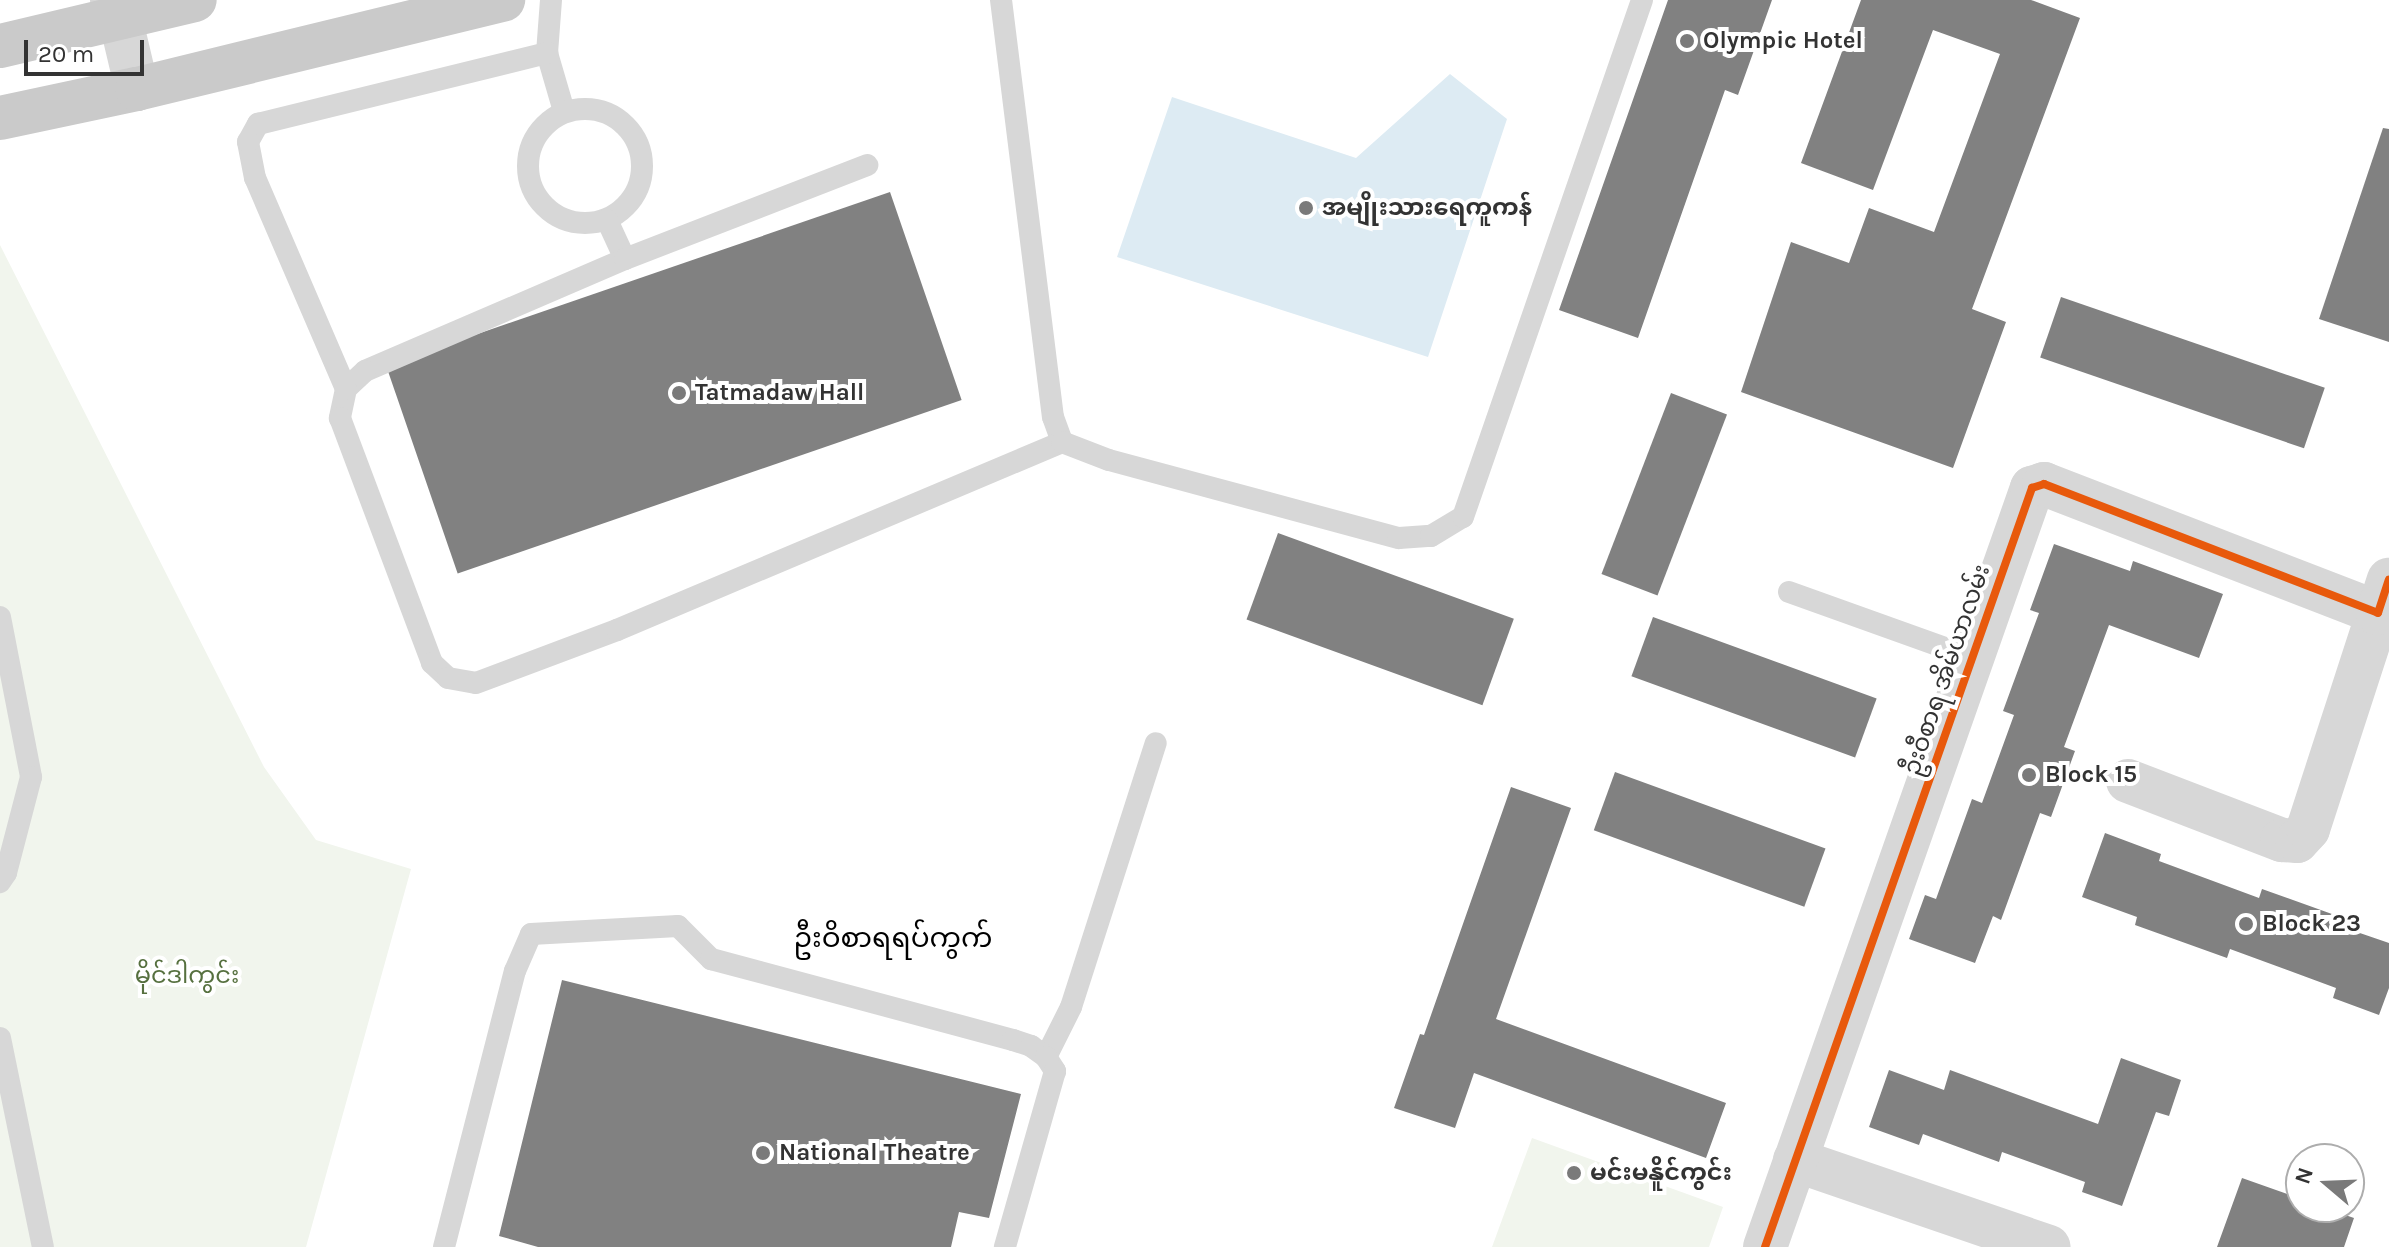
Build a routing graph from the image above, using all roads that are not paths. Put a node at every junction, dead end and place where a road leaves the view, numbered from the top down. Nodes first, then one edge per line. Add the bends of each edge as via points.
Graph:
1 (195, 0) edge
2 (503, 0) edge
3 (551, 0) edge
4 (1001, 0) edge
5 (1642, 0) edge
6 (116, 8) edge
7 (0, 46) edge
8 (547, 53) junction
9 (137, 89) junction
10 (564, 111) junction
11 (0, 118) edge
12 (867, 165) dead end
13 (607, 220) junction
14 (625, 259) junction
15 (346, 389) junction
16 (1062, 442) junction
17 (1789, 592) dead end
18 (2383, 596) edge
19 (0, 617) edge
20 (1973, 658) junction
21 (1156, 743) dead end
22 (2128, 781) dead end
23 (0, 882) edge
24 (0, 1038) edge
25 (1046, 1057) junction
26 (1795, 1160) junction
27 (43, 1247) edge
28 (444, 1247) edge
29 (1005, 1247) edge
30 (1765, 1247) edge
31 (2049, 1247) edge

1 - 6 main road
2 - 9 main road
3 - 8 lane
4 - 16 lane via 1053,417
5 - 16 lane via 1463,517 1431,536 1399,538 1109,460
6 - 7 main road
6 - 9 street
8 - 10 lane
8 - 15 lane via 258,124 248,142 255,178
9 - 11 main road
10 - 13 lane via 595,108 622,120 640,145 643,175 631,203
10 - 13 lane via 540,129 527,157 530,187 549,212 576,224
12 - 14 lane
13 - 14 lane
14 - 15 lane via 365,371
15 - 16 lane via 340,418 432,663 448,678 476,683 617,630
17 - 20 lane
18 - 20 street, ဦးဝီစာရ အိမ်ယာလမ်း via 2044,484 2032,488
18 - 22 street, ဦးဝီစာရ အိမ်ယာလမ်း via 2308,829 2297,841 2282,840
19 - 23 lane via 31,777
20 - 26 street, ဦးဝီစာရ အိမ်ယာလမ်း
21 - 25 lane via 1071,1007
24 - 27 lane
25 - 28 lane via 1013,1040 711,959 678,926 531,934 515,971
25 - 29 lane via 1055,1071
26 - 30 street, ဦးဝီစာရ အိမ်ယာလမ်း
26 - 31 street

